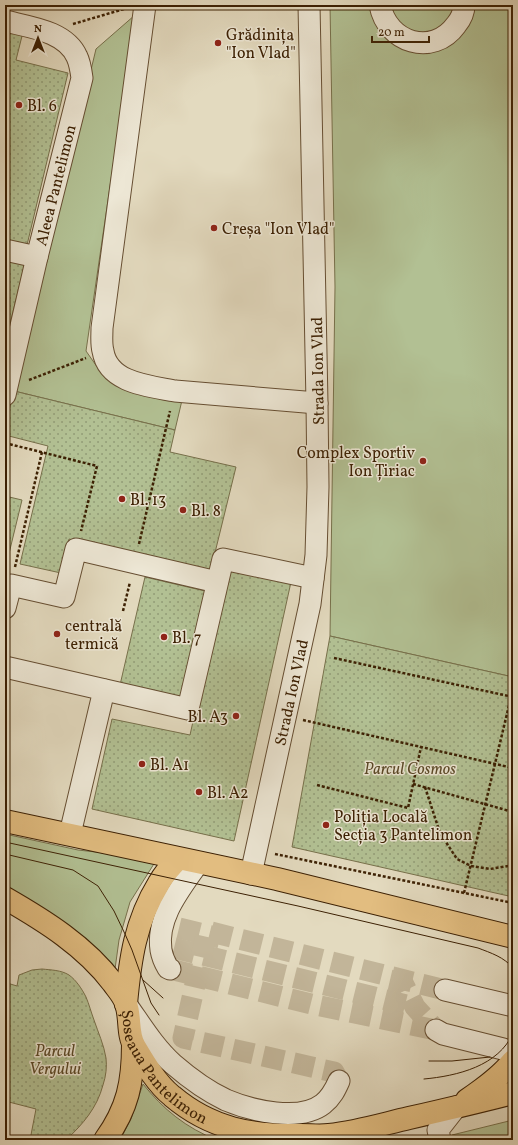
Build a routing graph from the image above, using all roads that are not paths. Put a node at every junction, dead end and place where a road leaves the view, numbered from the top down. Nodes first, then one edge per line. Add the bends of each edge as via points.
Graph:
1 (309, 5) edge
2 (380, 5) edge
3 (464, 5) edge
4 (137, 6) edge
5 (5, 21) edge
6 (5, 250) edge
7 (37, 257) junction
8 (6, 393) edge
9 (318, 403) junction
10 (313, 578) junction
11 (217, 582) junction
12 (5, 608) edge
13 (5, 667) edge
14 (104, 690) junction
15 (5, 821) edge
16 (70, 834) junction
17 (188, 861) junction
18 (251, 874) junction
19 (5, 898) edge
20 (513, 937) edge
21 (170, 969) dead end
22 (445, 990) tunnel mouth
23 (126, 1004) junction
24 (513, 1006) edge
25 (436, 1030) dead end
26 (133, 1044) junction
27 (513, 1053) edge
28 (513, 1061) edge
29 (339, 1081) dead end
30 (513, 1093) edge
31 (456, 1108) junction
32 (328, 1135) junction
33 (105, 1140) edge
34 (297, 1140) edge
35 (375, 1140) edge
36 (440, 1140) edge

1 - 9 street, Strada Ion Vlad
2 - 3 street via 389,27 399,37 412,42 426,43 440,40 452,32 460,21
4 - 9 street via 102,328 102,351 106,361 113,370 131,381 174,391
5 - 7 street, Aleea Pantelimon via 48,31 68,44 77,56 82,78
6 - 7 street
7 - 8 street, Aleea Pantelimon
9 - 10 street, Strada Ion Vlad via 318,487
10 - 11 street via 223,559
10 - 18 street, Strada Ion Vlad via 310,604
11 - 12 street via 76,549 64,597 11,585
11 - 14 street via 188,708
13 - 14 street
14 - 16 street
15 - 16 main road
16 - 17 main road
17 - 18 main road
17 - 21 street via 171,902 169,935 161,952
17 - 23 main road via 158,883 145,911 137,931 131,959
18 - 20 main road
19 - 23 main road, Șoseaua Pantelimon via 34,915 85,952 117,988
22 - 24 street
23 - 26 main road, Șoseaua Pantelimon
23 - 29 street via 155,1046 172,1063 226,1100 287,1114 314,1109 324,1103 333,1094
25 - 27 street
26 - 32 main road, Șoseaua Pantelimon via 172,1096 188,1108 226,1127 249,1133 279,1136
26 - 33 main road via 131,1077 125,1105 116,1125
28 - 31 main road via 485,1088
30 - 31 main road, Șoseaua Pantelimon
31 - 32 main road, Șoseaua Pantelimon
31 - 36 street via 438,1130
32 - 34 main road
32 - 35 street

